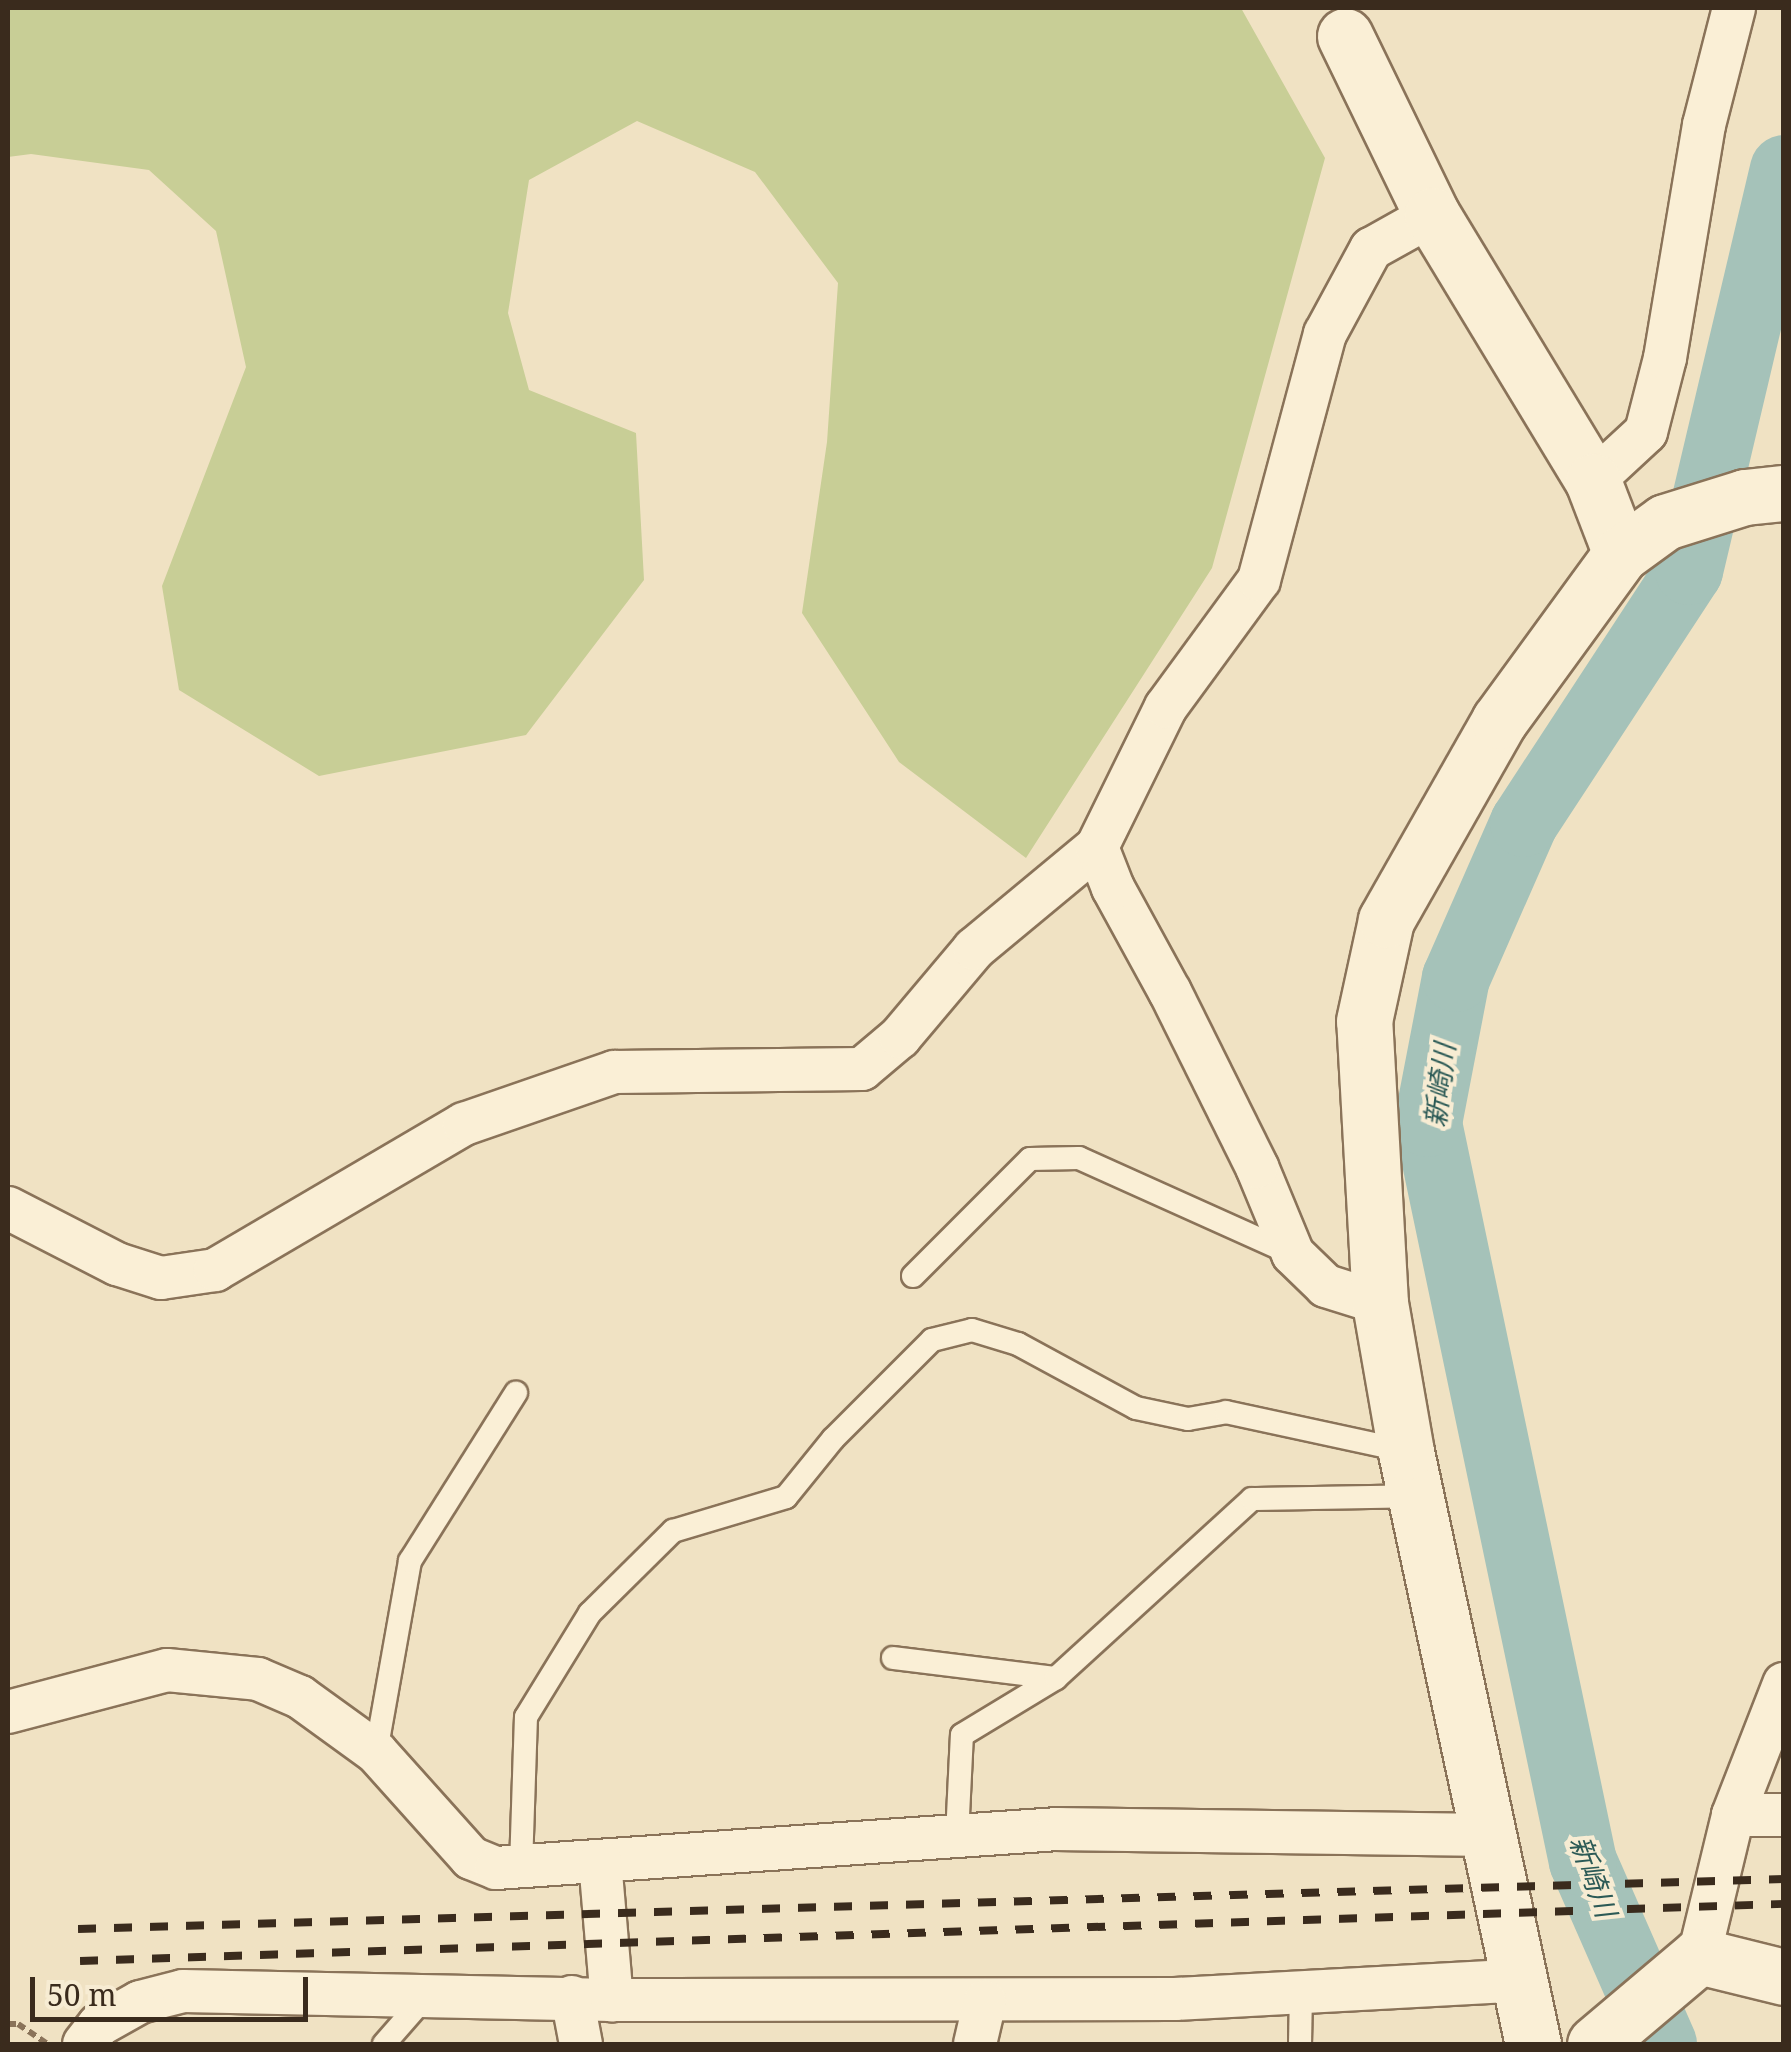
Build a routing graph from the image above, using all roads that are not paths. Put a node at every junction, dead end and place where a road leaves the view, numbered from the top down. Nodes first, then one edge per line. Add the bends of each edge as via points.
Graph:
1 (1734, 8) edge
2 (1343, 17) edge
3 (1432, 215) junction
4 (1593, 481) junction
5 (1764, 495) edge
6 (1620, 554) junction
7 (1097, 848) junction
8 (8, 1208) edge
9 (1293, 1254) junction
10 (913, 1276) dead end
11 (1380, 1304) junction
12 (516, 1392) dead end
13 (1412, 1474) junction
14 (893, 1658) dead end
15 (1056, 1678) junction
16 (1784, 1684) edge
17 (8, 1712) edge
18 (376, 1752) junction
19 (1784, 1815) edge
20 (1733, 1816) junction
21 (1486, 1835) junction
22 (957, 1836) junction
23 (600, 1861) junction
24 (522, 1867) junction
25 (1689, 1965) junction
26 (1784, 1977) edge
27 (1521, 1980) junction
28 (1302, 1993) junction
29 (426, 1996) junction
30 (592, 1999) junction
31 (986, 2001) junction
32 (1602, 2039) edge
33 (84, 2044) edge
34 (384, 2044) edge
35 (580, 2044) edge
36 (975, 2044) edge
37 (1300, 2044) edge
38 (1533, 2044) edge

1 - 4 street via 1704,125 1646,432
2 - 3 street
3 - 4 street
3 - 7 street via 1372,249 1325,334 1259,580 1166,708
4 - 6 street
5 - 6 street via 1665,522
6 - 11 street via 1499,721 1386,920 1364,1021
7 - 8 street via 974,949 900,1037 862,1069 614,1072 464,1124 215,1270 161,1278 117,1264
7 - 9 street via 1257,1167
9 - 10 lane via 1079,1158 1030,1159
9 - 11 street via 1326,1286
11 - 13 street
12 - 18 lane via 410,1561
13 - 15 lane via 1252,1499
13 - 21 street
13 - 24 lane via 1226,1412 1188,1419 1136,1408 1018,1344 972,1330 932,1340 786,1498 674,1532 590,1613 526,1717
14 - 15 lane
15 - 22 lane via 962,1736
16 - 20 street
17 - 18 street via 167,1670 206,1672 258,1679 300,1697
18 - 24 street via 471,1858 496,1868
19 - 20 street
20 - 25 street
21 - 22 street via 1058,1829
21 - 27 street
22 - 23 street
23 - 24 street
23 - 30 street
25 - 26 street
25 - 32 street
27 - 28 street
27 - 38 street
28 - 31 street
28 - 37 lane
29 - 30 street
29 - 33 street via 183,1992 140,2002 99,2025
29 - 34 lane
30 - 31 street
30 - 35 street
31 - 36 street

